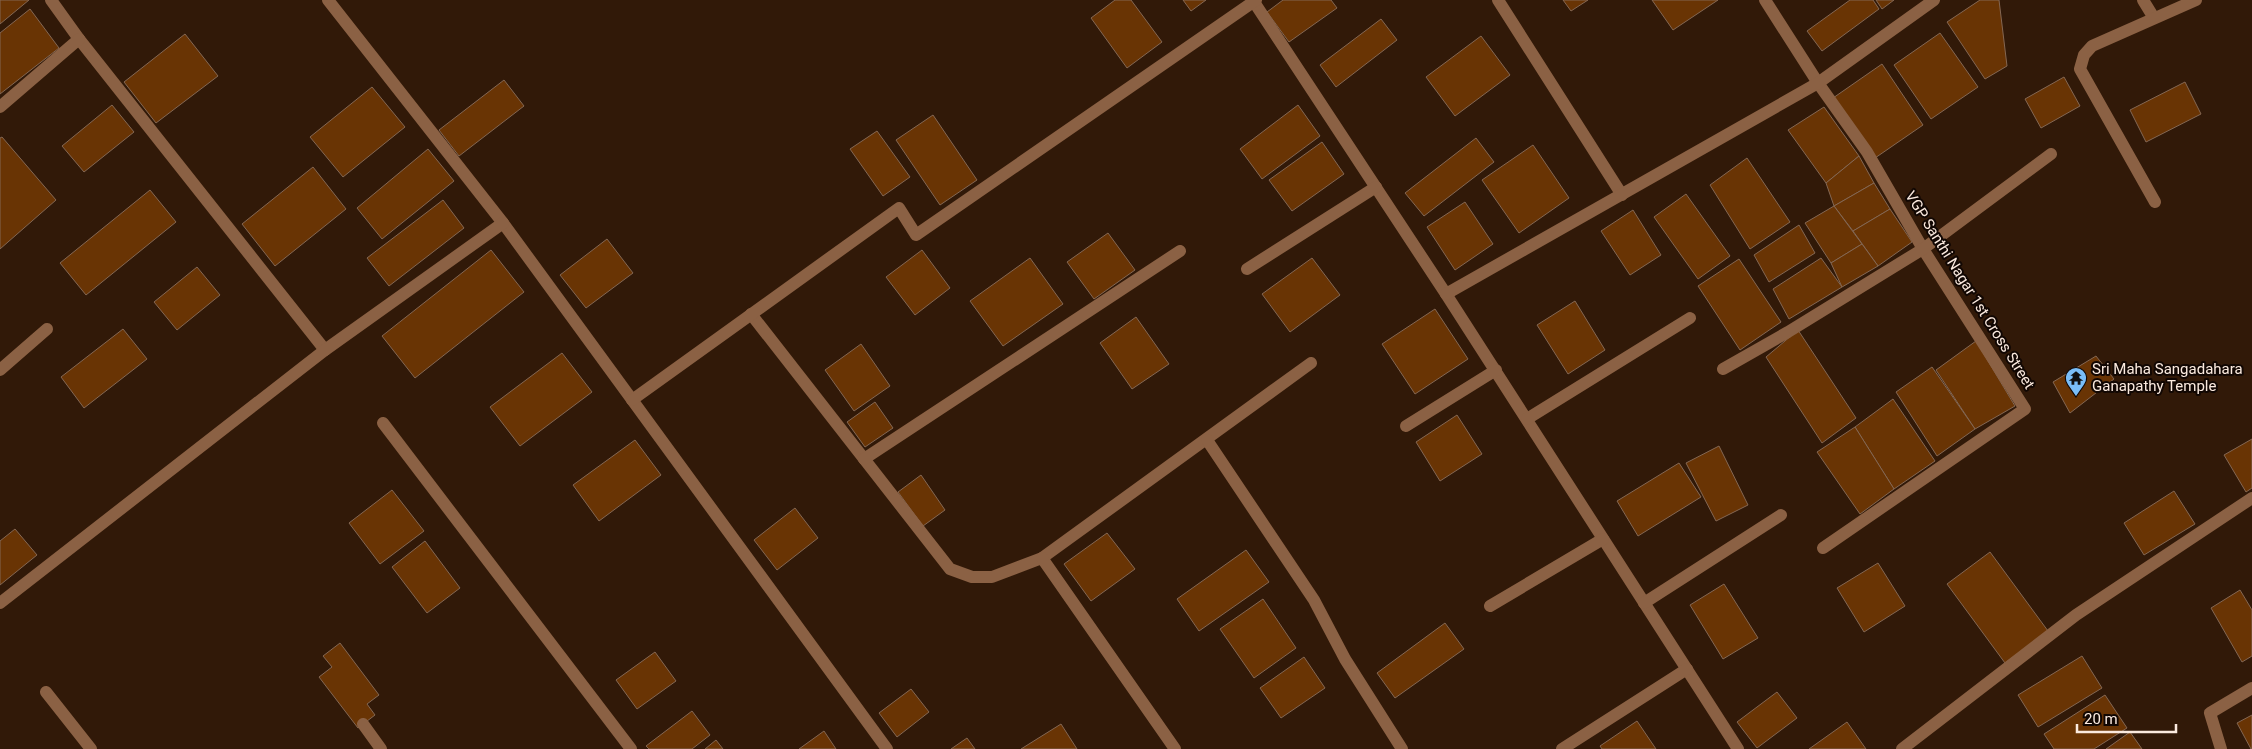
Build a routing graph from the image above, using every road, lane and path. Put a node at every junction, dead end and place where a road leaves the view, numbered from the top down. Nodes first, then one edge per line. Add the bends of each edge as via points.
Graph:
1 (50, 0) edge
2 (328, 0) edge
3 (1498, 0) edge
4 (1765, 0) edge
5 (1934, 0) edge
6 (2143, 0) edge
7 (2196, 0) edge
8 (1255, 1) edge
9 (2154, 18) junction
10 (79, 39) junction
11 (1818, 83) junction
12 (0, 107) edge
13 (2051, 154) dead end
14 (1376, 187) junction
15 (1622, 195) junction
16 (2155, 202) dead end
17 (503, 224) junction
18 (1923, 248) junction
19 (1180, 251) dead end
20 (1247, 269) dead end
21 (1446, 294) junction
22 (751, 314) junction
23 (1690, 318) dead end
24 (47, 329) dead end
25 (325, 350) junction
26 (1311, 363) dead end
27 (1723, 369) dead end
28 (0, 370) edge
29 (1496, 370) junction
30 (632, 400) junction
31 (1527, 419) junction
32 (383, 423) dead end
33 (1406, 426) dead end
34 (1207, 440) junction
35 (864, 459) junction
36 (2252, 498) edge
37 (1781, 515) dead end
38 (1604, 539) junction
39 (1823, 548) dead end
40 (1042, 558) junction
41 (0, 603) edge
42 (1644, 603) junction
43 (1490, 606) dead end
44 (1686, 669) junction
45 (2252, 688) edge
46 (46, 692) dead end
47 (363, 724) dead end
48 (91, 749) edge
49 (381, 749) edge
50 (631, 749) edge
51 (887, 749) edge
52 (1175, 749) edge
53 (1402, 749) edge
54 (1562, 749) edge
55 (1738, 749) edge
56 (1902, 749) edge
57 (2221, 749) edge

1 - 10 street
2 - 17 street
3 - 15 street
4 - 11 street, VGP Santhi Nagar 1st Cross Street
5 - 11 street
6 - 9 street
7 - 9 street
8 - 14 street
8 - 22 street via 916,235 899,208
9 - 16 street via 2092,46 2084,55 2080,70
10 - 12 street
10 - 25 street
11 - 15 street
11 - 18 street, VGP Santhi Nagar 1st Cross Street via 1867,152
13 - 18 street
14 - 20 street
14 - 21 street
15 - 21 street
17 - 25 street
17 - 30 street
18 - 27 street
18 - 39 street, VGP Santhi Nagar 1st Cross Street via 2025,409
19 - 35 street
21 - 29 street
22 - 30 street
22 - 35 street
23 - 31 street
24 - 28 street
25 - 41 street
26 - 34 street
29 - 31 street
29 - 33 street
30 - 51 street
31 - 38 street
32 - 50 street
34 - 40 street
34 - 53 street via 1314,600 1344,659
35 - 40 street via 950,569 972,576 992,576
36 - 56 street via 2076,615
37 - 42 street
38 - 42 street
38 - 43 street
40 - 52 street
42 - 44 street
44 - 54 street
44 - 55 street
45 - 57 street via 2210,713
46 - 48 street
47 - 49 street

